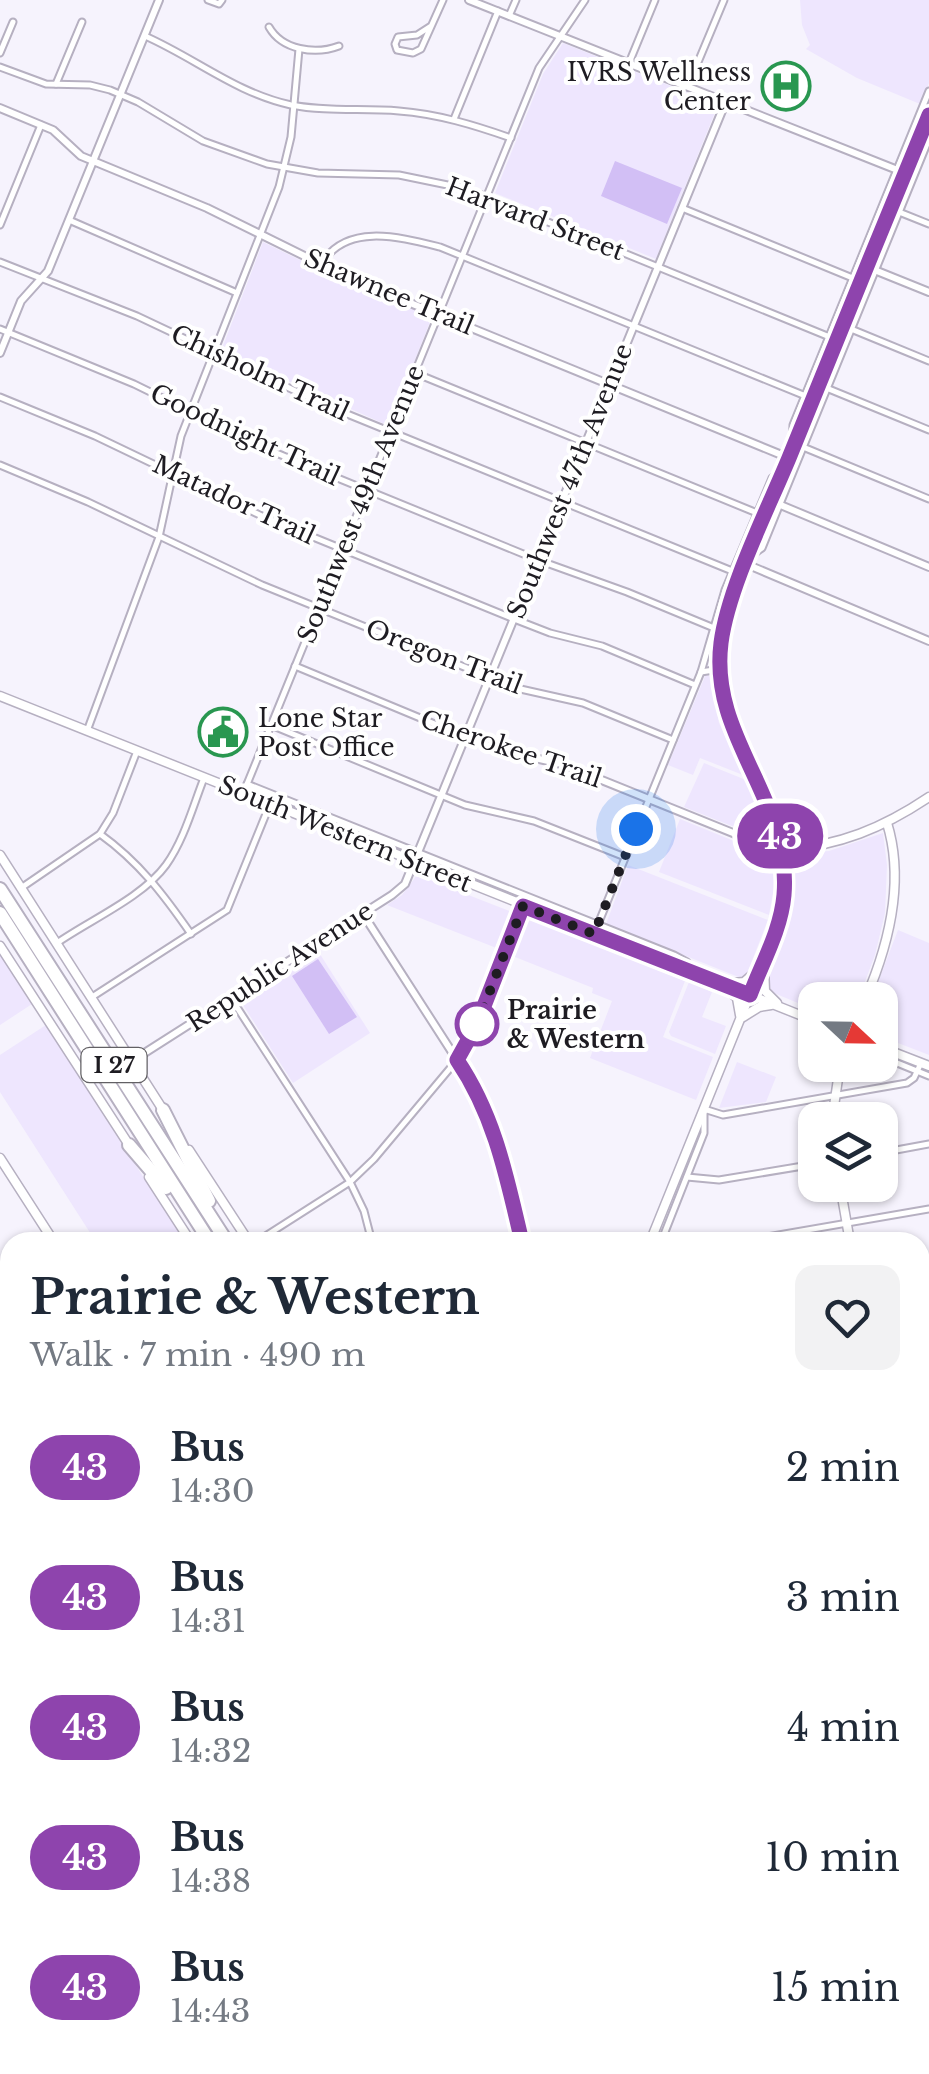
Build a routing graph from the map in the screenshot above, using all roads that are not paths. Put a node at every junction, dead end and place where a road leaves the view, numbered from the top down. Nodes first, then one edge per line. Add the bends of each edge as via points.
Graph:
1 (159, 0) edge
2 (208, 0) edge
3 (222, 0) edge
4 (444, 0) edge
5 (469, 0) edge
6 (516, 0) edge
7 (586, 0) edge
8 (655, 0) edge
9 (724, 0) edge
10 (498, 12) junction
11 (509, 16) junction
12 (14, 22) dead end
13 (82, 22) dead end
14 (431, 26) junction
15 (269, 27) dead end
16 (145, 36) junction
17 (561, 36) junction
18 (339, 46) dead end
19 (299, 49) junction
20 (0, 53) edge
21 (629, 63) junction
22 (0, 67) edge
23 (55, 85) junction
24 (688, 86) junction
25 (929, 91) edge
26 (120, 94) junction
27 (726, 101) junction
28 (295, 106) junction
29 (0, 108) edge
30 (929, 115) edge
31 (454, 119) junction
32 (40, 124) junction
33 (511, 138) junction
34 (929, 140) edge
35 (924, 148) edge
36 (93, 161) junction
37 (284, 168) junction
38 (901, 171) junction
39 (487, 196) junction
40 (682, 208) junction
41 (899, 212) junction
42 (69, 220) junction
43 (929, 224) edge
44 (0, 225) edge
45 (260, 235) junction
46 (463, 256) junction
47 (0, 262) edge
48 (321, 265) junction
49 (658, 267) junction
50 (871, 269) junction
51 (44, 278) junction
52 (857, 280) junction
53 (929, 292) edge
54 (237, 293) junction
55 (439, 315) junction
56 (634, 326) junction
57 (851, 329) junction
58 (4, 331) edge
59 (833, 339) junction
60 (214, 352) junction
61 (0, 353) edge
62 (929, 361) edge
63 (415, 373) junction
64 (610, 384) junction
65 (823, 387) junction
66 (0, 396) edge
67 (809, 398) junction
68 (190, 412) junction
69 (929, 430) edge
70 (391, 432) junction
71 (586, 443) junction
72 (803, 447) junction
73 (791, 453) junction
74 (0, 465) edge
75 (784, 468) junction
76 (174, 474) junction
77 (367, 491) junction
78 (929, 499) edge
79 (562, 502) junction
80 (775, 503) junction
81 (757, 513) junction
82 (752, 536) junction
83 (159, 537) junction
84 (343, 549) junction
85 (538, 560) junction
86 (747, 561) junction
87 (929, 566) edge
88 (737, 573) junction
89 (319, 608) junction
90 (514, 619) junction
91 (714, 628) junction
92 (716, 640) junction
93 (929, 640) edge
94 (295, 666) junction
95 (719, 667) junction
96 (701, 672) junction
97 (490, 678) junction
98 (695, 684) junction
99 (0, 696) edge
100 (271, 725) junction
101 (86, 730) junction
102 (466, 737) junction
103 (672, 740) junction
104 (138, 751) junction
105 (204, 778) junction
106 (247, 784) junction
107 (243, 794) junction
108 (442, 796) junction
109 (929, 796) edge
110 (265, 799) junction
111 (648, 799) junction
112 (324, 821) junction
113 (888, 824) junction
114 (100, 834) junction
115 (783, 850) junction
116 (0, 854) edge
117 (417, 857) junction
118 (625, 858) junction
119 (440, 866) junction
120 (0, 875) edge
121 (153, 879) junction
122 (21, 888) junction
123 (0, 889) edge
124 (523, 906) junction
125 (0, 914) edge
126 (363, 914) junction
127 (25, 927) junction
128 (596, 929) junction
129 (191, 934) junction
130 (57, 943) junction
131 (0, 946) edge
132 (762, 964) junction
133 (872, 982) edge
134 (722, 984) junction
135 (750, 995) junction
136 (92, 997) junction
137 (231, 998) junction
138 (778, 1006) junction
139 (798, 1014) edge
140 (740, 1020) junction
141 (898, 1055) edge
142 (457, 1060) junction
143 (132, 1061) junction
144 (898, 1061) edge
145 (923, 1067) edge
146 (929, 1076) edge
147 (836, 1082) edge
148 (833, 1096) junction
149 (833, 1102) edge
150 (704, 1109) junction
151 (163, 1110) junction
152 (929, 1144) edge
153 (129, 1145) junction
154 (898, 1150) edge
155 (0, 1158) edge
156 (798, 1167) edge
157 (687, 1177) junction
158 (350, 1182) junction
159 (843, 1202) edge
160 (929, 1209) edge
161 (848, 1224) junction
162 (48, 1232) edge
163 (185, 1232) edge
164 (201, 1232) edge
165 (203, 1232) edge
166 (223, 1232) edge
167 (224, 1232) edge
168 (246, 1232) edge
169 (269, 1232) edge
170 (369, 1232) edge
171 (520, 1232) edge
172 (654, 1232) edge
173 (665, 1232) edge
174 (799, 1232) edge
175 (849, 1232) edge

1 - 16 street
2 - 3 street
4 - 14 street
5 - 10 street
6 - 11 street
7 - 17 street, Southwest 49th Avenue
8 - 21 street
9 - 24 street
10 - 11 street
10 - 31 street
11 - 17 street
12 - 20 street
13 - 23 street
14 - 14 street via 418,52 397,50 398,37
15 - 19 street
16 - 26 street
16 - 28 street via 212,75
17 - 21 street
17 - 33 street, Southwest 49th Avenue via 539,68
18 - 19 street
19 - 28 street
21 - 24 street
22 - 23 street, Harvard Street
23 - 26 street, Harvard Street
24 - 27 street
25 - 38 street
26 - 36 street
26 - 37 street, Harvard Street via 203,141
27 - 38 street
27 - 40 street, Southwest 47th Avenue
28 - 31 street
28 - 37 street
29 - 32 street, Shawnee Trail
30 - 35 main road
31 - 33 street
32 - 36 street, Shawnee Trail
32 - 44 street
33 - 39 street, Southwest 49th Avenue
34 - 35 street
35 - 38 main road
35 - 41 street
36 - 42 street
36 - 45 street, Shawnee Trail
37 - 39 street, Harvard Street via 410,176
37 - 45 street
38 - 50 main road
38 - 52 street
39 - 46 street, Southwest 49th Avenue
39 - 49 street, Harvard Street
40 - 49 street, Southwest 47th Avenue
40 - 52 street
41 - 43 street
41 - 50 street
42 - 51 street
42 - 54 street
45 - 48 street, Shawnee Trail
45 - 54 street
46 - 48 street via 420,242 357,237 335,246
46 - 55 street, Southwest 49th Avenue
46 - 56 street
47 - 51 street, Chisholm Trail
48 - 55 street, Shawnee Trail
49 - 56 street, Southwest 47th Avenue
49 - 59 street, Harvard Street
50 - 52 main road
50 - 53 street
50 - 57 street
51 - 58 street via 21,300
51 - 60 street, Chisholm Trail
52 - 59 main road
54 - 60 street
55 - 63 street, Southwest 49th Avenue
55 - 64 street, Shawnee Trail
56 - 64 street, Southwest 47th Avenue
56 - 67 street
57 - 62 street
57 - 65 street
58 - 61 street
58 - 68 street, Goodnight Trail
59 - 65 main road
59 - 67 street
60 - 68 street
60 - 70 street, Chisholm Trail
63 - 70 street, Southwest 49th Avenue
63 - 71 street
64 - 71 street, Southwest 47th Avenue
64 - 73 street, Shawnee Trail
65 - 67 main road
65 - 69 street
65 - 72 street
66 - 76 street, Matador Trail
67 - 73 main road
68 - 76 street
68 - 77 street, Goodnight Trail
70 - 77 street, Southwest 49th Avenue
70 - 79 street, Chisholm Trail
71 - 79 street, Southwest 47th Avenue
71 - 81 street
72 - 78 street
72 - 80 street
73 - 75 main road
74 - 83 street, Oregon Trail
75 - 80 main road
75 - 81 street via 772,478
76 - 83 street
76 - 84 street, Matador Trail
77 - 84 street, Southwest 49th Avenue
77 - 85 street, Goodnight Trail
79 - 85 street, Southwest 47th Avenue
79 - 88 street, Chisholm Trail
80 - 82 main road
80 - 86 street via 762,548
80 - 87 street
81 - 82 street
82 - 86 main road
82 - 88 street
83 - 89 street, Oregon Trail
83 - 101 street
84 - 89 street, Southwest 49th Avenue
84 - 90 street, Matador Trail
85 - 90 street, Southwest 47th Avenue
85 - 91 street, Goodnight Trail
86 - 88 main road
86 - 93 street
88 - 91 street
88 - 92 main road
89 - 94 street, Southwest 49th Avenue
89 - 97 street, Oregon Trail
90 - 97 street, Southwest 47th Avenue
90 - 98 street, Matador Trail
91 - 92 street
92 - 95 main road
92 - 96 street
94 - 100 street, Southwest 49th Avenue
94 - 102 street, Cherokee Trail
95 - 96 street
95 - 115 main road via 729,720
96 - 98 street
97 - 102 street, Southwest 47th Avenue
97 - 103 street, Oregon Trail via 583,703
98 - 103 street
99 - 101 main road, South Western Street
100 - 106 street, Southwest 49th Avenue
100 - 108 street
101 - 104 main road, South Western Street
102 - 108 street, Southwest 47th Avenue
102 - 111 street, Cherokee Trail via 562,764
103 - 111 street
104 - 105 main road, South Western Street
104 - 114 street
105 - 107 main road, South Western Street
105 - 121 street via 174,852
106 - 107 street, Southwest 49th Avenue
106 - 110 street, South Western Street
107 - 110 main road, South Western Street
108 - 117 street, Southwest 47th Avenue
108 - 118 street via 534,821
109 - 113 main road
110 - 112 main road, South Western Street
110 - 112 street, South Western Street
110 - 129 street via 230,904
111 - 115 street, Cherokee Trail
111 - 118 street
112 - 117 main road, South Western Street
113 - 115 main road via 846,840
113 - 133 main road via 892,903
114 - 121 street
114 - 122 street
115 - 132 main road via 781,912
116 - 122 main road
117 - 119 main road, South Western Street
117 - 126 street, Republic Avenue via 401,888
118 - 128 street
119 - 124 main road, South Western Street
119 - 128 street, South Western Street
120 - 127 highway
121 - 129 street
121 - 130 street
122 - 130 main road
123 - 127 highway, I 27
124 - 128 main road, South Western Street
124 - 142 street
125 - 165 highway, I 27
126 - 137 street, Republic Avenue
126 - 142 street
127 - 166 highway, I 27
128 - 134 main road, South Western Street
129 - 136 street
130 - 136 main road
131 - 153 main road
132 - 134 main road via 744,982
132 - 135 main road
132 - 138 main road via 765,991
134 - 135 main road, South Western Street
134 - 140 main road via 737,998
135 - 138 main road, South Western Street
135 - 140 main road
136 - 143 main road
137 - 143 street, Republic Avenue
137 - 158 street
138 - 139 main road, South Western Street
138 - 140 main road via 759,1007
140 - 150 main road
141 - 145 main road
142 - 158 street
142 - 171 street via 494,1129
143 - 151 main road
144 - 145 street
145 - 146 street
145 - 148 street via 907,1084
147 - 148 main road
148 - 149 main road
148 - 150 street via 723,1115
150 - 157 street via 704,1133
150 - 172 main road
151 - 167 highway
151 - 168 main road
152 - 154 street
153 - 163 main road
153 - 164 highway
155 - 162 main road
156 - 157 street via 719,1180
157 - 173 street
158 - 169 street
158 - 170 street
159 - 161 main road
160 - 161 street
161 - 174 street
161 - 175 main road

